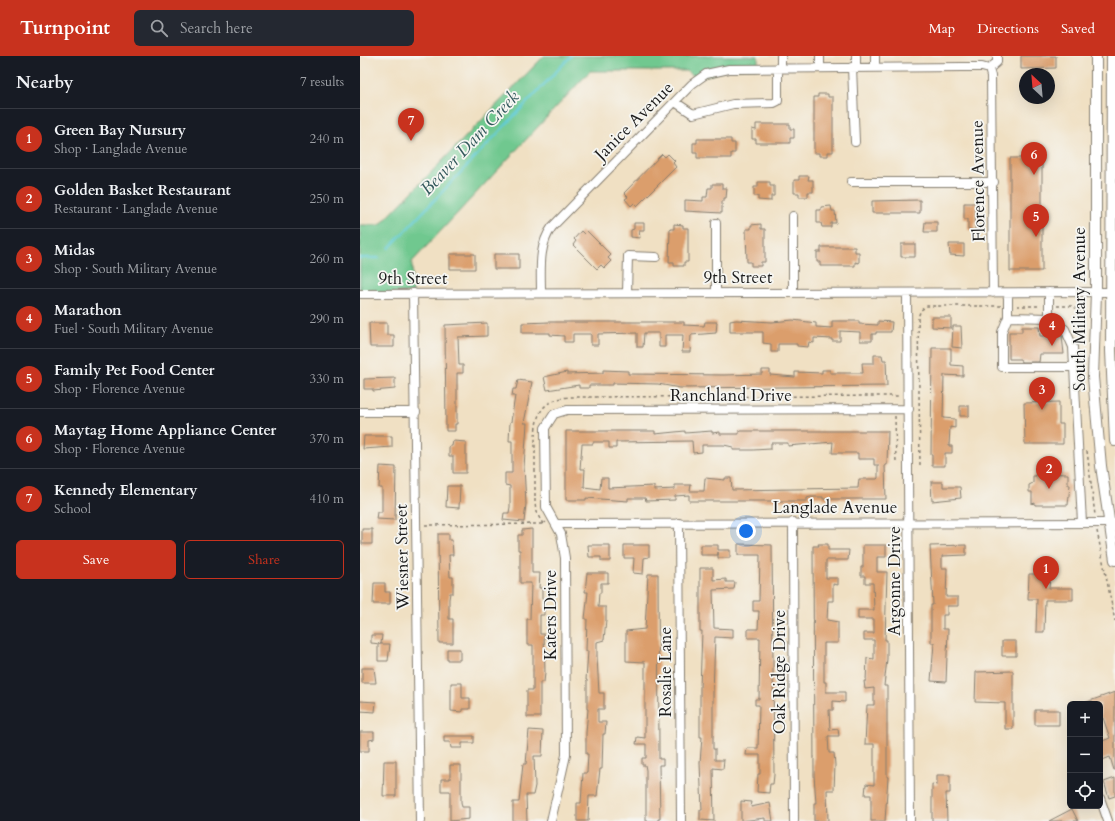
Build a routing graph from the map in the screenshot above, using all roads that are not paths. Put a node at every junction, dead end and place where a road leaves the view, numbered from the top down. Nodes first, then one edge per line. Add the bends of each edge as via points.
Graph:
1 (781, 56) edge
2 (820, 56) edge
3 (856, 56) edge
4 (875, 56) edge
5 (998, 56) edge
6 (1096, 56) edge
7 (1112, 56) edge
8 (854, 67) junction
9 (875, 67) junction
10 (780, 68) junction
11 (820, 68) junction
12 (989, 69) junction
13 (675, 102) junction
14 (855, 142) dead end
15 (851, 182) dead end
16 (994, 182) junction
17 (793, 216) dead end
18 (716, 223) dead end
19 (656, 256) dead end
20 (541, 292) junction
21 (627, 292) junction
22 (716, 292) junction
23 (793, 292) junction
24 (1008, 292) junction
25 (1049, 292) junction
26 (1096, 292) junction
27 (1114, 292) edge
28 (414, 293) junction
29 (907, 293) junction
30 (993, 293) junction
31 (360, 294) edge
32 (1008, 317) junction
33 (1049, 318) junction
34 (1074, 368) junction
35 (909, 409) junction
36 (360, 412) edge
37 (416, 412) junction
38 (554, 414) joint
39 (1115, 440) edge
40 (554, 521) junction
41 (793, 522) junction
42 (909, 522) junction
43 (679, 523) junction
44 (1082, 523) junction
45 (1111, 523) edge
46 (1115, 560) edge
47 (1103, 807) edge
48 (420, 821) edge
49 (551, 821) edge
50 (681, 821) edge
51 (794, 821) edge
52 (910, 821) edge
53 (1108, 821) edge

1 - 10 street
2 - 11 street
3 - 8 street
4 - 9 street
5 - 12 street via 998,62
6 - 26 main road, South Military Avenue
7 - 27 main road, South Military Avenue
8 - 9 street, Janice Avenue
8 - 11 street, Janice Avenue
8 - 14 street
9 - 12 street, Janice Avenue
10 - 11 street, Janice Avenue
10 - 13 street, Janice Avenue via 710,72 698,79
10 - 13 street via 778,101 774,103 733,104 693,114
12 - 16 street, Florence Avenue
13 - 20 street, Janice Avenue via 552,227 542,252
15 - 16 street
16 - 30 street, Florence Avenue
17 - 23 street
18 - 22 street
19 - 21 street via 628,256
20 - 21 street, 9th Street
20 - 28 street, 9th Street
21 - 22 street, 9th Street
22 - 23 street, 9th Street
23 - 29 street, 9th Street
24 - 25 street, 9th Street
24 - 30 street, 9th Street
24 - 32 street
25 - 26 street, 9th Street
25 - 33 street
26 - 27 street, 9th Street
26 - 45 main road, South Military Avenue via 1093,377 1095,416
27 - 39 main road, South Military Avenue via 1111,351
28 - 31 street, 9th Street
28 - 37 street, Wiesner Street
29 - 30 street, 9th Street
29 - 35 street, Argonne Drive
32 - 33 street
32 - 34 street via 1002,332 1002,368
33 - 34 street via 1065,329 1073,347
34 - 44 street
35 - 38 street, Ranchland Drive via 567,410
35 - 42 street, Argonne Drive
36 - 37 street
37 - 48 street, Wiesner Street
38 - 40 street, Katers Drive via 545,428 546,507
40 - 43 street, Langlade Avenue
40 - 49 street, Katers Drive via 561,534 565,558 566,754
41 - 42 street, Langlade Avenue
41 - 43 street, Langlade Avenue
41 - 51 street, Oak Ridge Drive
42 - 44 street, Langlade Avenue
42 - 52 street, Argonne Drive
43 - 50 street, Rosalie Lane
44 - 45 street, Langlade Avenue
45 - 46 main road, South Military Avenue
47 - 53 street

